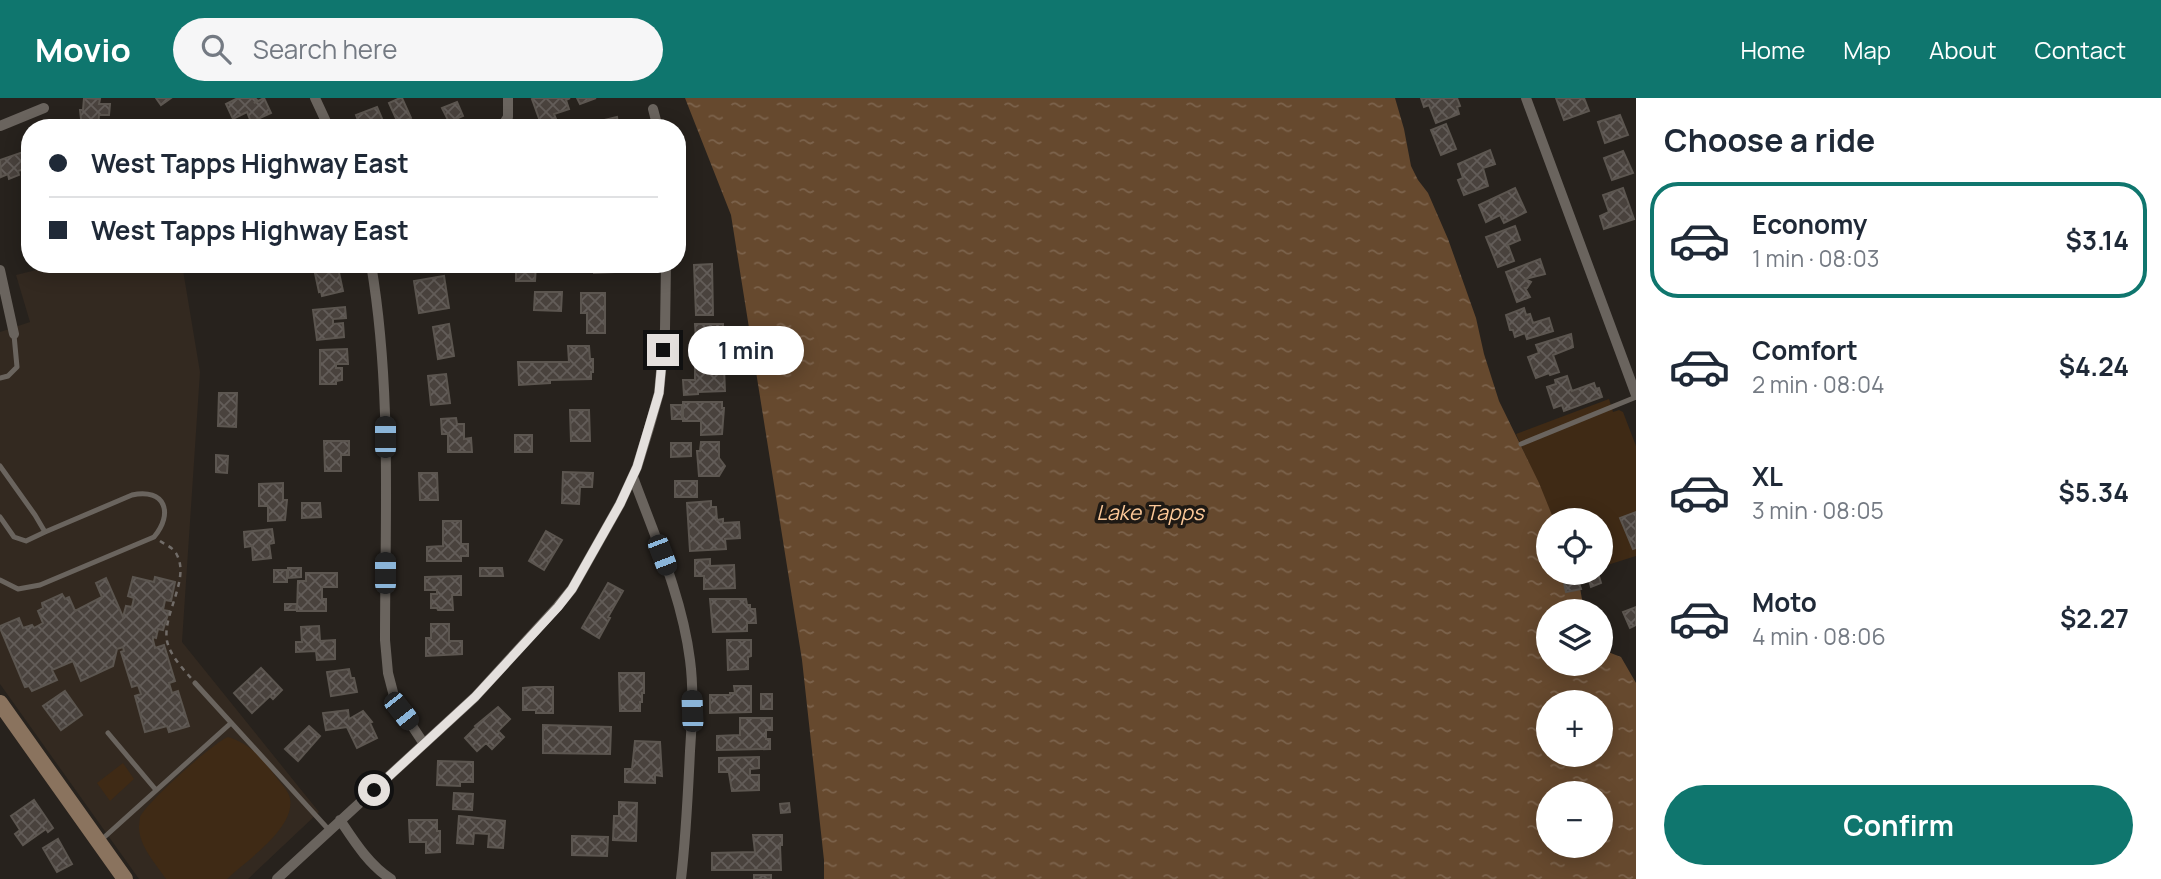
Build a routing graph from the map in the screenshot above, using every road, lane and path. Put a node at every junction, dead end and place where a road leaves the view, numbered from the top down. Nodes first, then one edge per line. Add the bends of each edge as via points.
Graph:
1 (315, 98) edge
2 (508, 98) edge
3 (1526, 98) edge
4 (44, 108) dead end
5 (653, 109) dead end
6 (325, 119) edge
7 (507, 119) edge
8 (656, 119) edge
9 (0, 126) edge
10 (0, 270) edge
11 (372, 273) edge
12 (666, 273) edge
13 (14, 334) joint
14 (0, 378) edge
15 (1636, 396) edge
16 (1521, 444) dead end
17 (0, 466) edge
18 (633, 477) junction
19 (0, 517) edge
20 (45, 532) junction
21 (153, 537) junction
22 (0, 580) edge
23 (195, 683) joint
24 (0, 704) edge
25 (231, 723) junction
26 (108, 733) dead end
27 (424, 744) junction
28 (156, 790) junction
29 (340, 820) junction
30 (329, 830) junction
31 (100, 841) junction
32 (125, 879) edge
33 (277, 879) edge
34 (391, 879) edge
35 (681, 879) edge

1 - 6 street
2 - 7 street
3 - 15 street
4 - 9 street
5 - 8 street
10 - 13 street
11 - 27 street via 384,379 388,673 395,700
12 - 18 street via 659,393
13 - 14 lane via 17,367
15 - 16 lane
17 - 20 lane
18 - 27 street via 591,558 558,607 475,697
18 - 35 street via 679,603 691,662 691,739
19 - 20 lane via 14,537 26,541
20 - 21 lane via 146,492 164,505 162,527
21 - 22 lane via 40,585 18,589
21 - 23 path via 173,550 179,562 167,641
23 - 25 lane
24 - 31 street
25 - 28 lane
25 - 30 lane
26 - 28 lane
27 - 29 street
28 - 31 lane
29 - 30 street
29 - 34 street via 373,864
30 - 33 street
31 - 32 street

